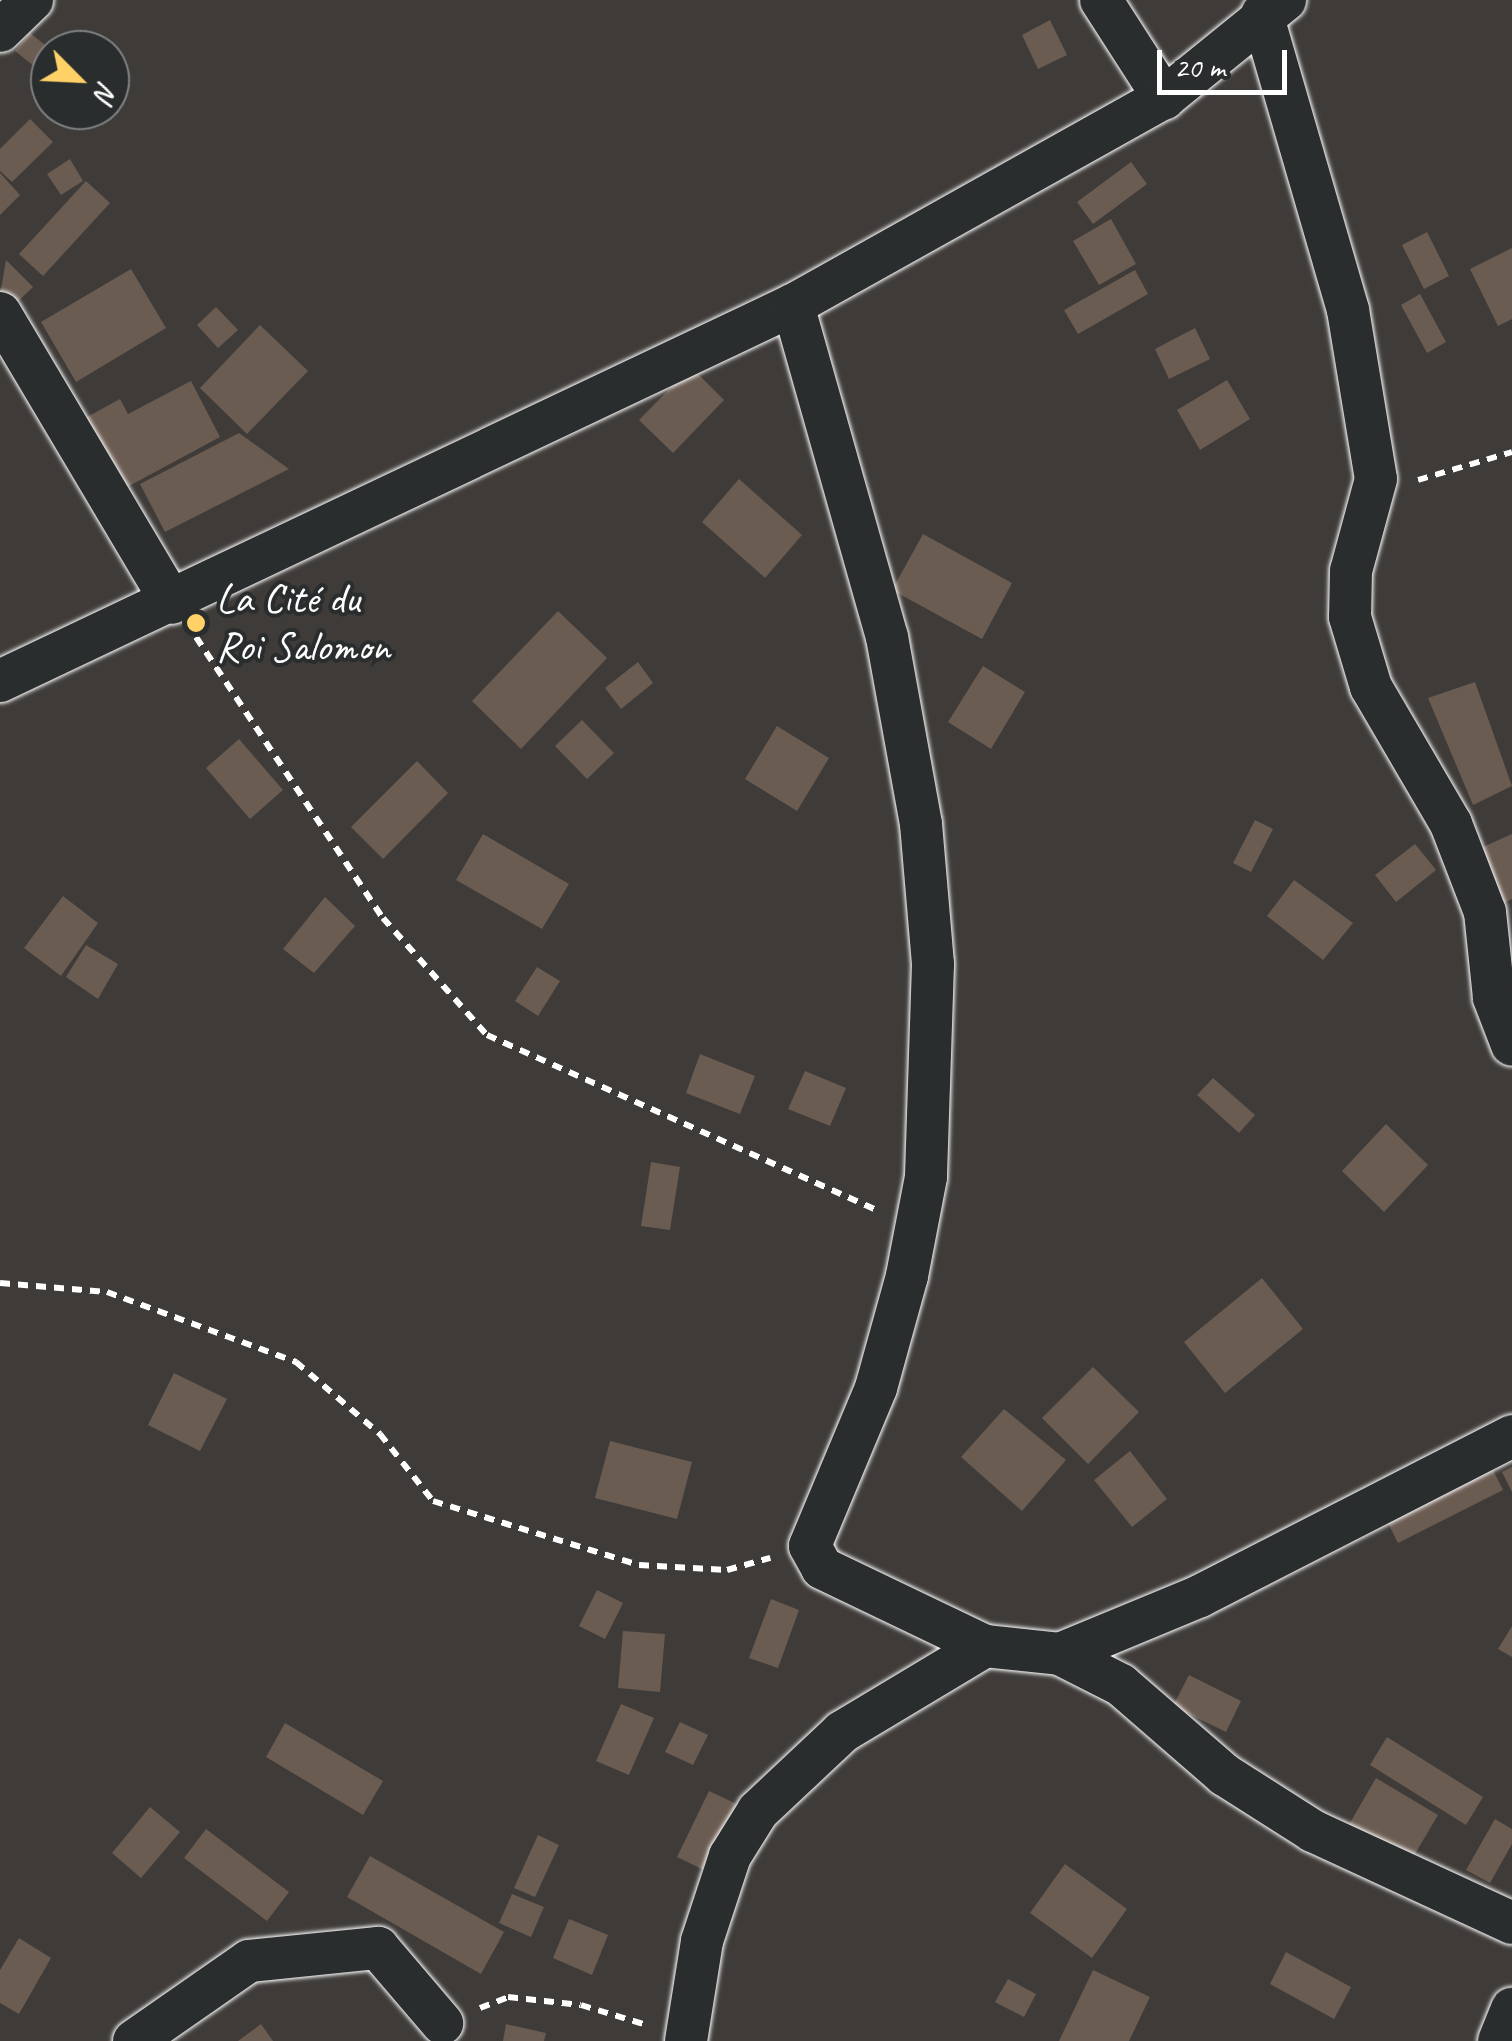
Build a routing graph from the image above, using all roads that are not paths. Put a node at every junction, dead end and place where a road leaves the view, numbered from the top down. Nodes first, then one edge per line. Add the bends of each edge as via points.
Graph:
1 (32, 0) edge
2 (1101, 0) edge
3 (1273, 7) edge
4 (0, 31) edge
5 (1164, 98) junction
6 (793, 305) junction
7 (0, 312) edge
8 (172, 603) junction
9 (0, 681) edge
10 (1512, 1045) edge
11 (1512, 1436) edge
12 (986, 1646) junction
13 (1060, 1654) junction
14 (1512, 1923) edge
15 (1512, 2009) edge
16 (442, 2023) road end
17 (686, 2039) edge
18 (134, 2041) edge
19 (1499, 2041) edge

1 - 4 street
2 - 5 street
3 - 5 street
3 - 10 street via 1348,310 1376,479 1351,572 1350,618 1371,687 1451,824 1485,912 1494,998
5 - 6 street
6 - 8 street
6 - 12 street via 887,637 921,824 932,1035 917,1227 876,1388 810,1546 822,1568
7 - 8 street
8 - 9 street
11 - 13 street via 1200,1596
12 - 13 street
12 - 17 street via 842,1732 758,1811 730,1856 702,1941
13 - 14 street via 1121,1685 1225,1776 1312,1832
15 - 19 street
16 - 18 street via 378,1948 249,1961

